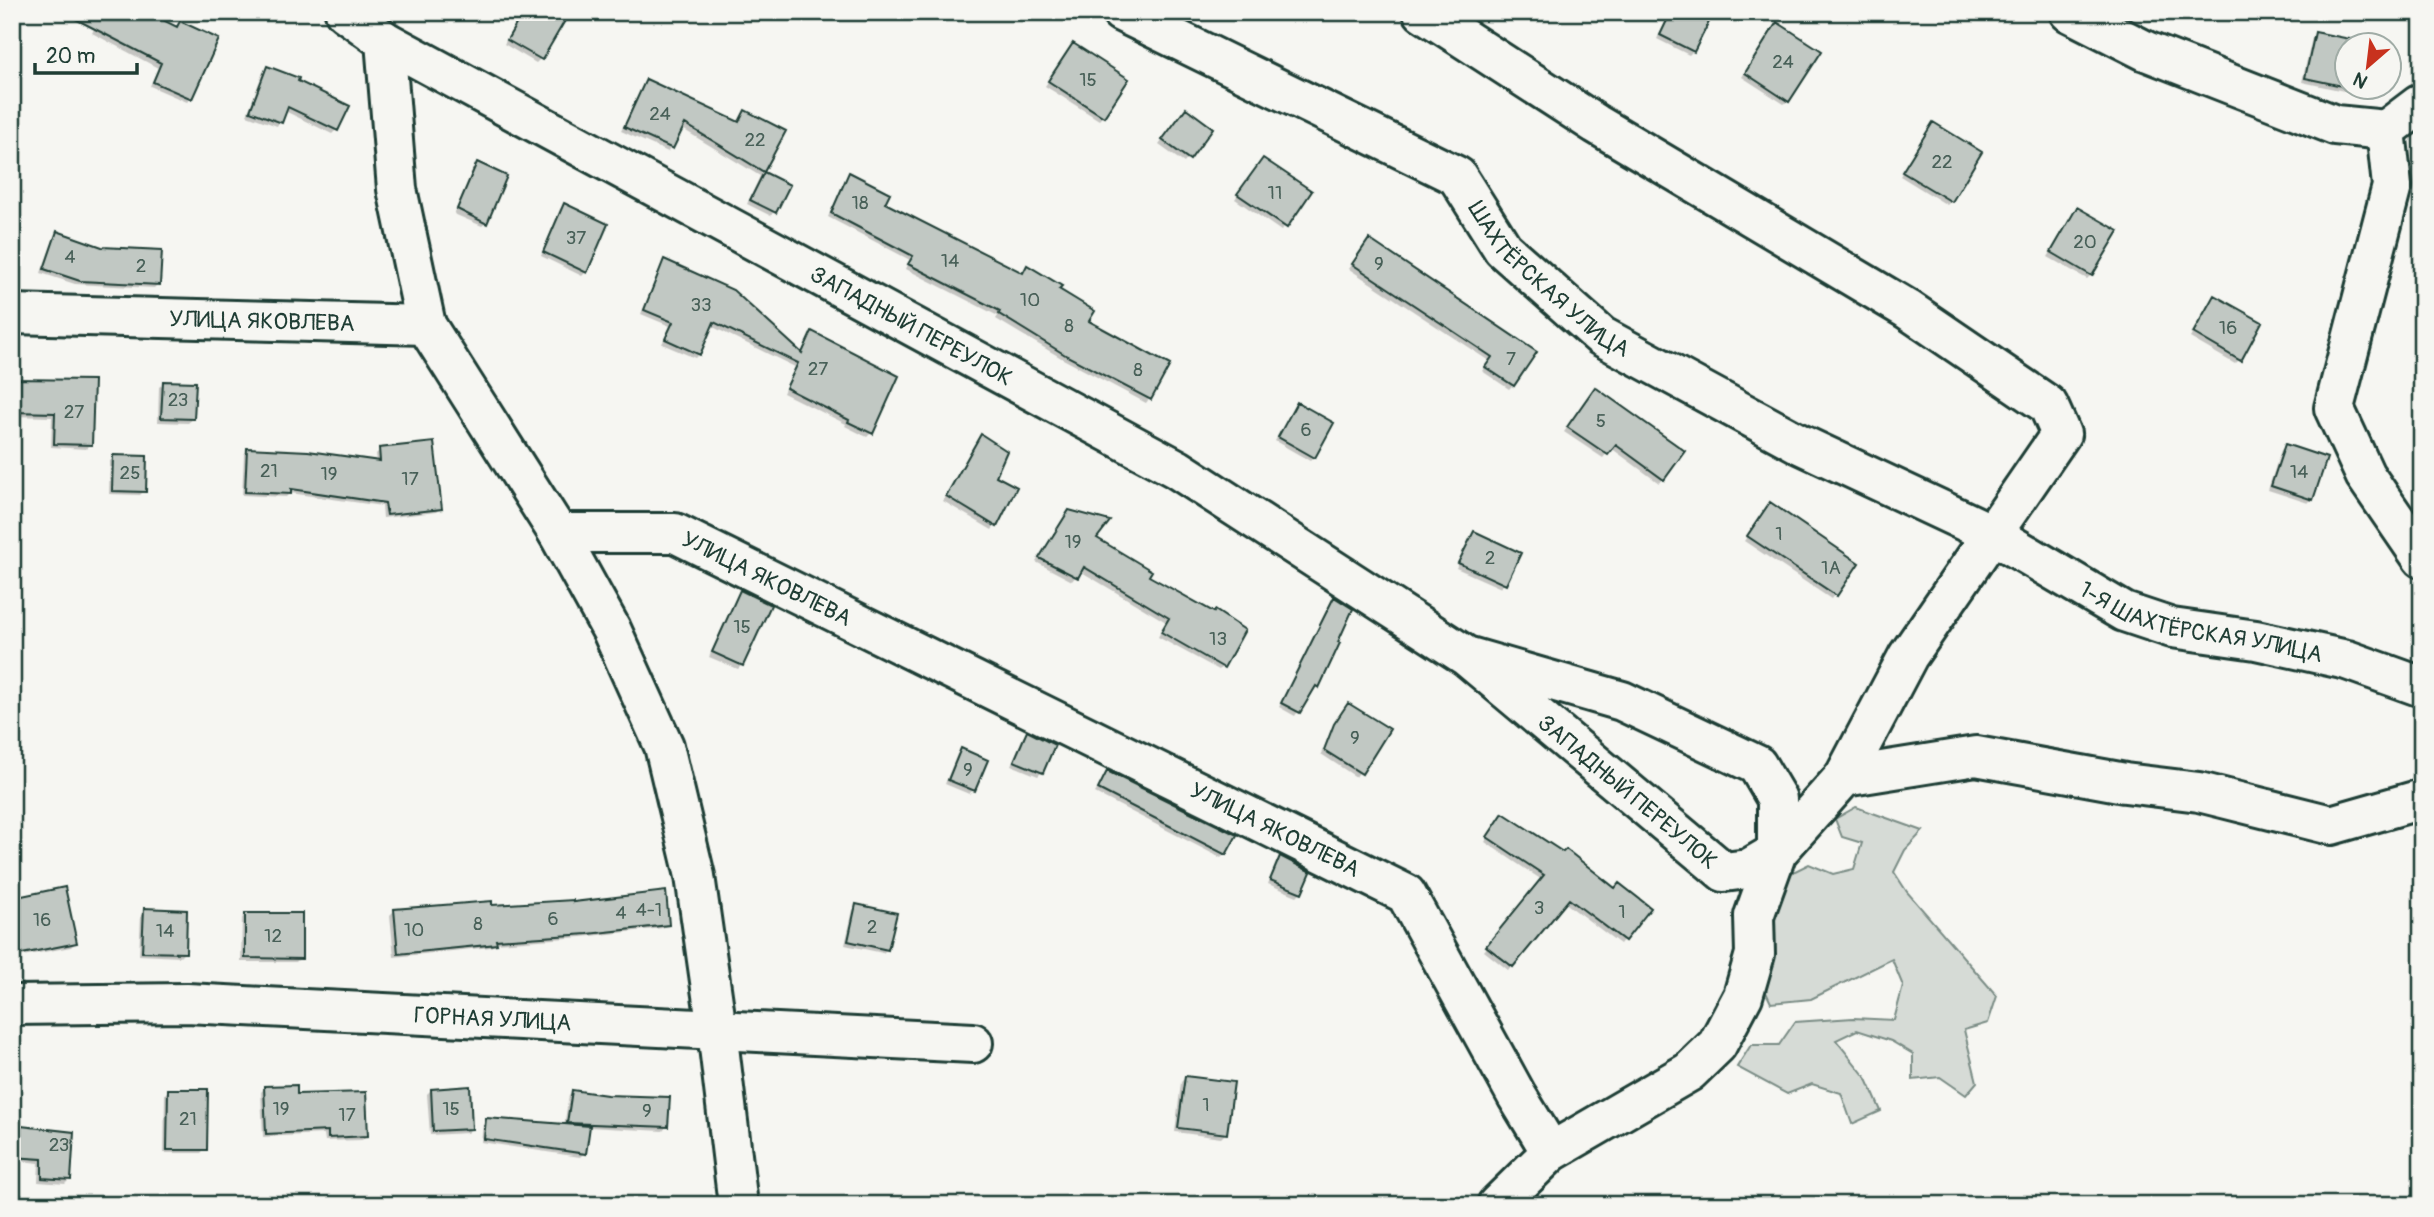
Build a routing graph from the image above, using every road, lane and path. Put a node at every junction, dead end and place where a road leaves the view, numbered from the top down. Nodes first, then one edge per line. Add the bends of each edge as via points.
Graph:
1 (345, 12) edge
2 (1121, 12) edge
3 (1423, 12) edge
4 (2069, 12) edge
5 (385, 41) junction
6 (2422, 105) edge
7 (2386, 130) junction
8 (12, 314) edge
9 (426, 325) junction
10 (558, 533) junction
11 (1992, 534) junction
12 (2422, 558) edge
13 (1466, 656) junction
14 (2422, 687) edge
15 (1844, 777) junction
16 (2422, 799) edge
17 (1777, 852) junction
18 (1724, 872) junction
19 (1754, 916) junction
20 (12, 1005) edge
21 (717, 1030) junction
22 (973, 1043) dead end
23 (1551, 1152) junction
24 (738, 1205) edge
25 (1497, 1205) edge

1 - 5 street, ЗАПАДНЫЙ ПЕРЕУЛОК
2 - 11 street, ШАХТЁРСКАЯ УЛИЦА via 1457,176 1503,249 1601,336 1800,444
3 - 11 street via 1597,124 1907,309 2048,405 2061,434
4 - 7 street via 2146,51 2335,125
5 - 9 street via 397,189
5 - 13 street, ЗАПАДНЫЙ ПЕРЕУЛОК via 1177,469
6 - 7 street
7 - 12 street via 2392,186 2334,408 2365,475
8 - 9 street, УЛИЦА ЯКОВЛЕВА
9 - 10 street
10 - 21 street via 611,629 664,746 695,876
10 - 23 street, УЛИЦА ЯКОВЛЕВА via 676,533 1406,894
11 - 14 street, 1-Я ШАХТЁРСКАЯ УЛИЦА via 2124,612 2172,628 2347,660
11 - 15 street via 1908,656
13 - 17 street, ЗАПАДНЫЙ ПЕРЕУЛОК via 1622,701 1757,765 1777,799
13 - 18 street, ЗАПАДНЫЙ ПЕРЕУЛОК
15 - 16 street via 1976,756 2199,792 2331,825
15 - 17 street
17 - 18 street, ЗАПАДНЫЙ ПЕРЕУЛОК via 1748,869
17 - 19 street
18 - 19 street
19 - 23 street via 1755,954 1743,996 1717,1045 1689,1072
20 - 21 street, ГОРНАЯ УЛИЦА via 187,1003
21 - 22 street, ГОРНАЯ УЛИЦА
21 - 24 street
23 - 25 street

